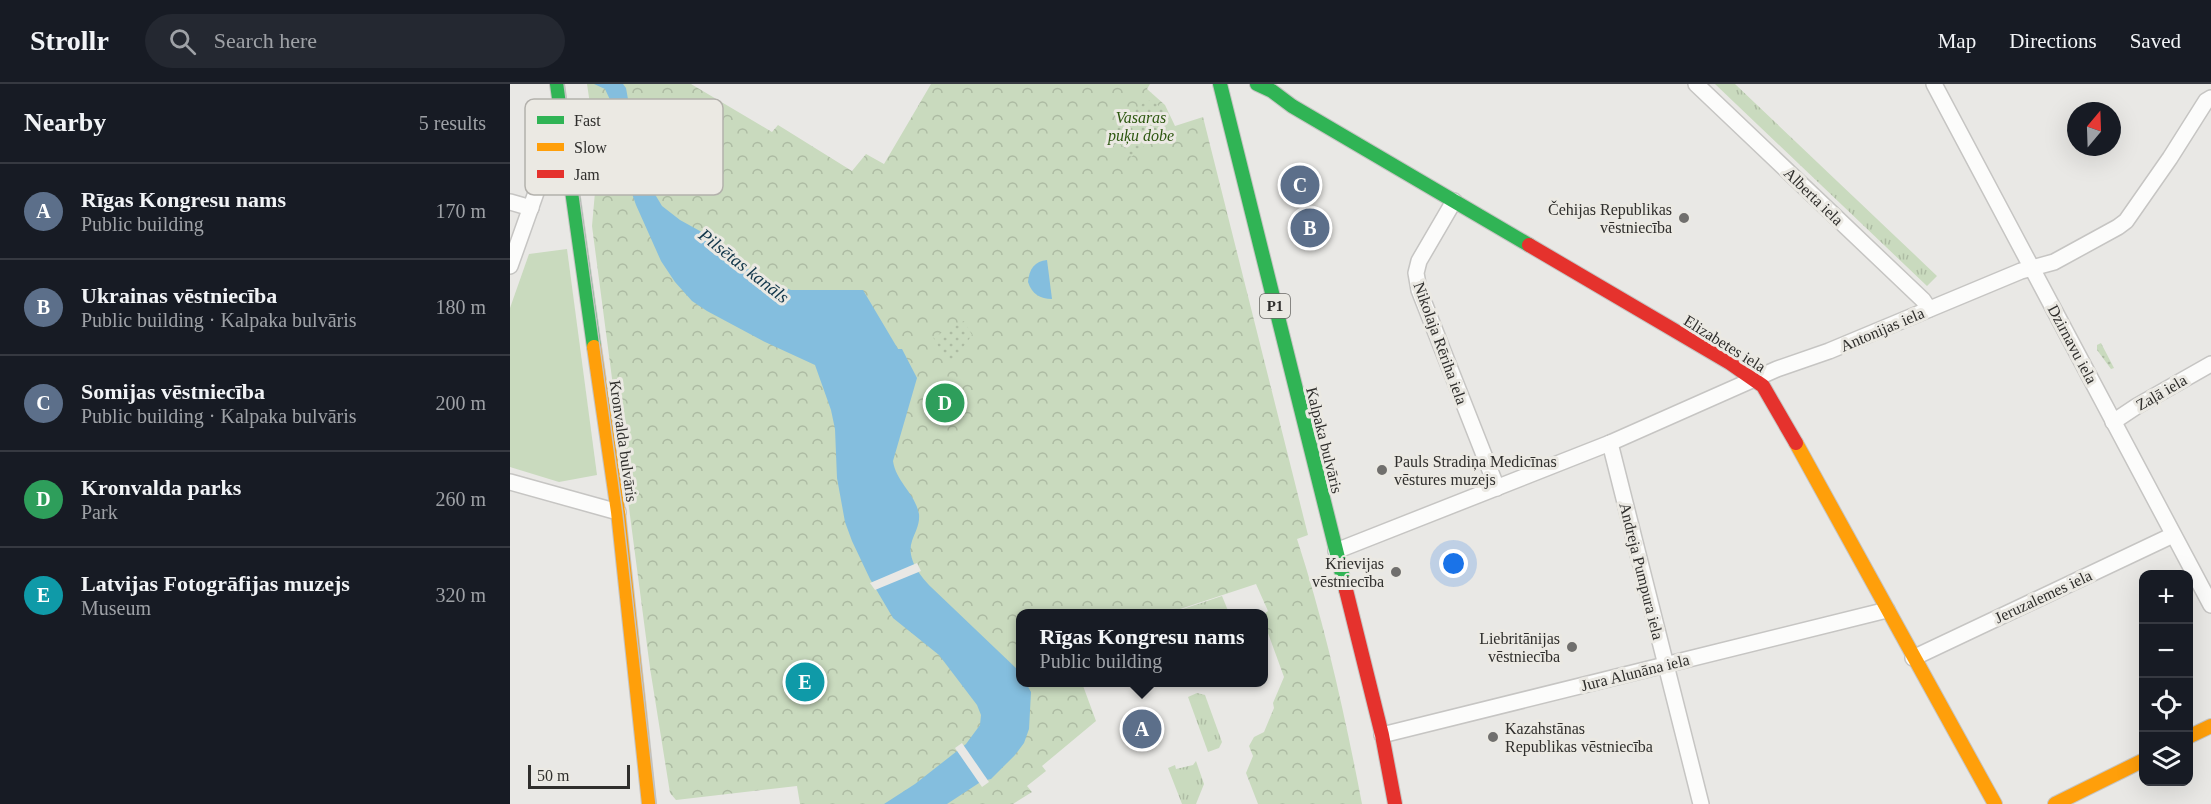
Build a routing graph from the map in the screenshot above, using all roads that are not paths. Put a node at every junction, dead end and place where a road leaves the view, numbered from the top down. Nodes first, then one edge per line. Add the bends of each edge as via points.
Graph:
1 (1220, 84) edge
2 (1257, 84) edge
3 (1696, 84) edge
4 (1934, 84) edge
5 (2211, 98) edge
6 (536, 195) edge
7 (572, 195) edge
8 (1454, 201) junction
9 (510, 202) edge
10 (531, 208) junction
11 (510, 266) edge
12 (2031, 268) junction
13 (1929, 309) junction
14 (2211, 364) edge
15 (1754, 379) junction
16 (2113, 422) junction
17 (1610, 443) junction
18 (510, 482) edge
19 (1497, 488) junction
20 (618, 513) junction
21 (2173, 535) junction
22 (1336, 551) junction
23 (2211, 605) edge
24 (1887, 610) junction
25 (1913, 658) junction
26 (1665, 665) junction
27 (2211, 726) edge
28 (1382, 735) junction
29 (2193, 735) edge
30 (2139, 762) edge
31 (650, 804) edge
32 (1395, 804) edge
33 (1701, 804) edge
34 (1995, 804) edge
35 (2055, 804) edge

1 - 22 street, Kalpaka bulvāris / P1
2 - 8 street, Elizabetes iela
3 - 13 street, Alberta iela
4 - 12 street, Dzirnavu iela
5 - 12 street, Antonijas iela via 2126,221 2071,254
6 - 10 street
7 - 20 street, Kronvalda bulvāris
8 - 15 street, Elizabetes iela
8 - 19 street, Nikolaja Rēriha iela via 1416,273 1419,290
9 - 10 street
10 - 11 street
12 - 13 street, Antonijas iela
12 - 16 street, Dzirnavu iela
13 - 15 street, Antonijas iela
14 - 16 street, Zaļā iela
15 - 17 street, Antonijas iela
15 - 24 street, Elizabetes iela via 1770,396
16 - 21 street, Dzirnavu iela
17 - 19 street, Antonijas iela
17 - 26 street, Andreja Pumpura iela
18 - 20 street
19 - 22 street, Antonijas iela
20 - 31 street, Kronvalda bulvāris
21 - 23 street, Dzirnavu iela
21 - 25 street, Jeruzalemes iela
22 - 28 street, Kalpaka bulvāris / P1
24 - 25 street, Elizabetes iela
24 - 26 street, Jura Alunāna iela
25 - 34 street, Elizabetes iela
26 - 28 street, Jura Alunāna iela
26 - 33 street, Andreja Pumpura iela
27 - 29 street
28 - 32 street, Kalpaka bulvāris / P1
30 - 35 street

